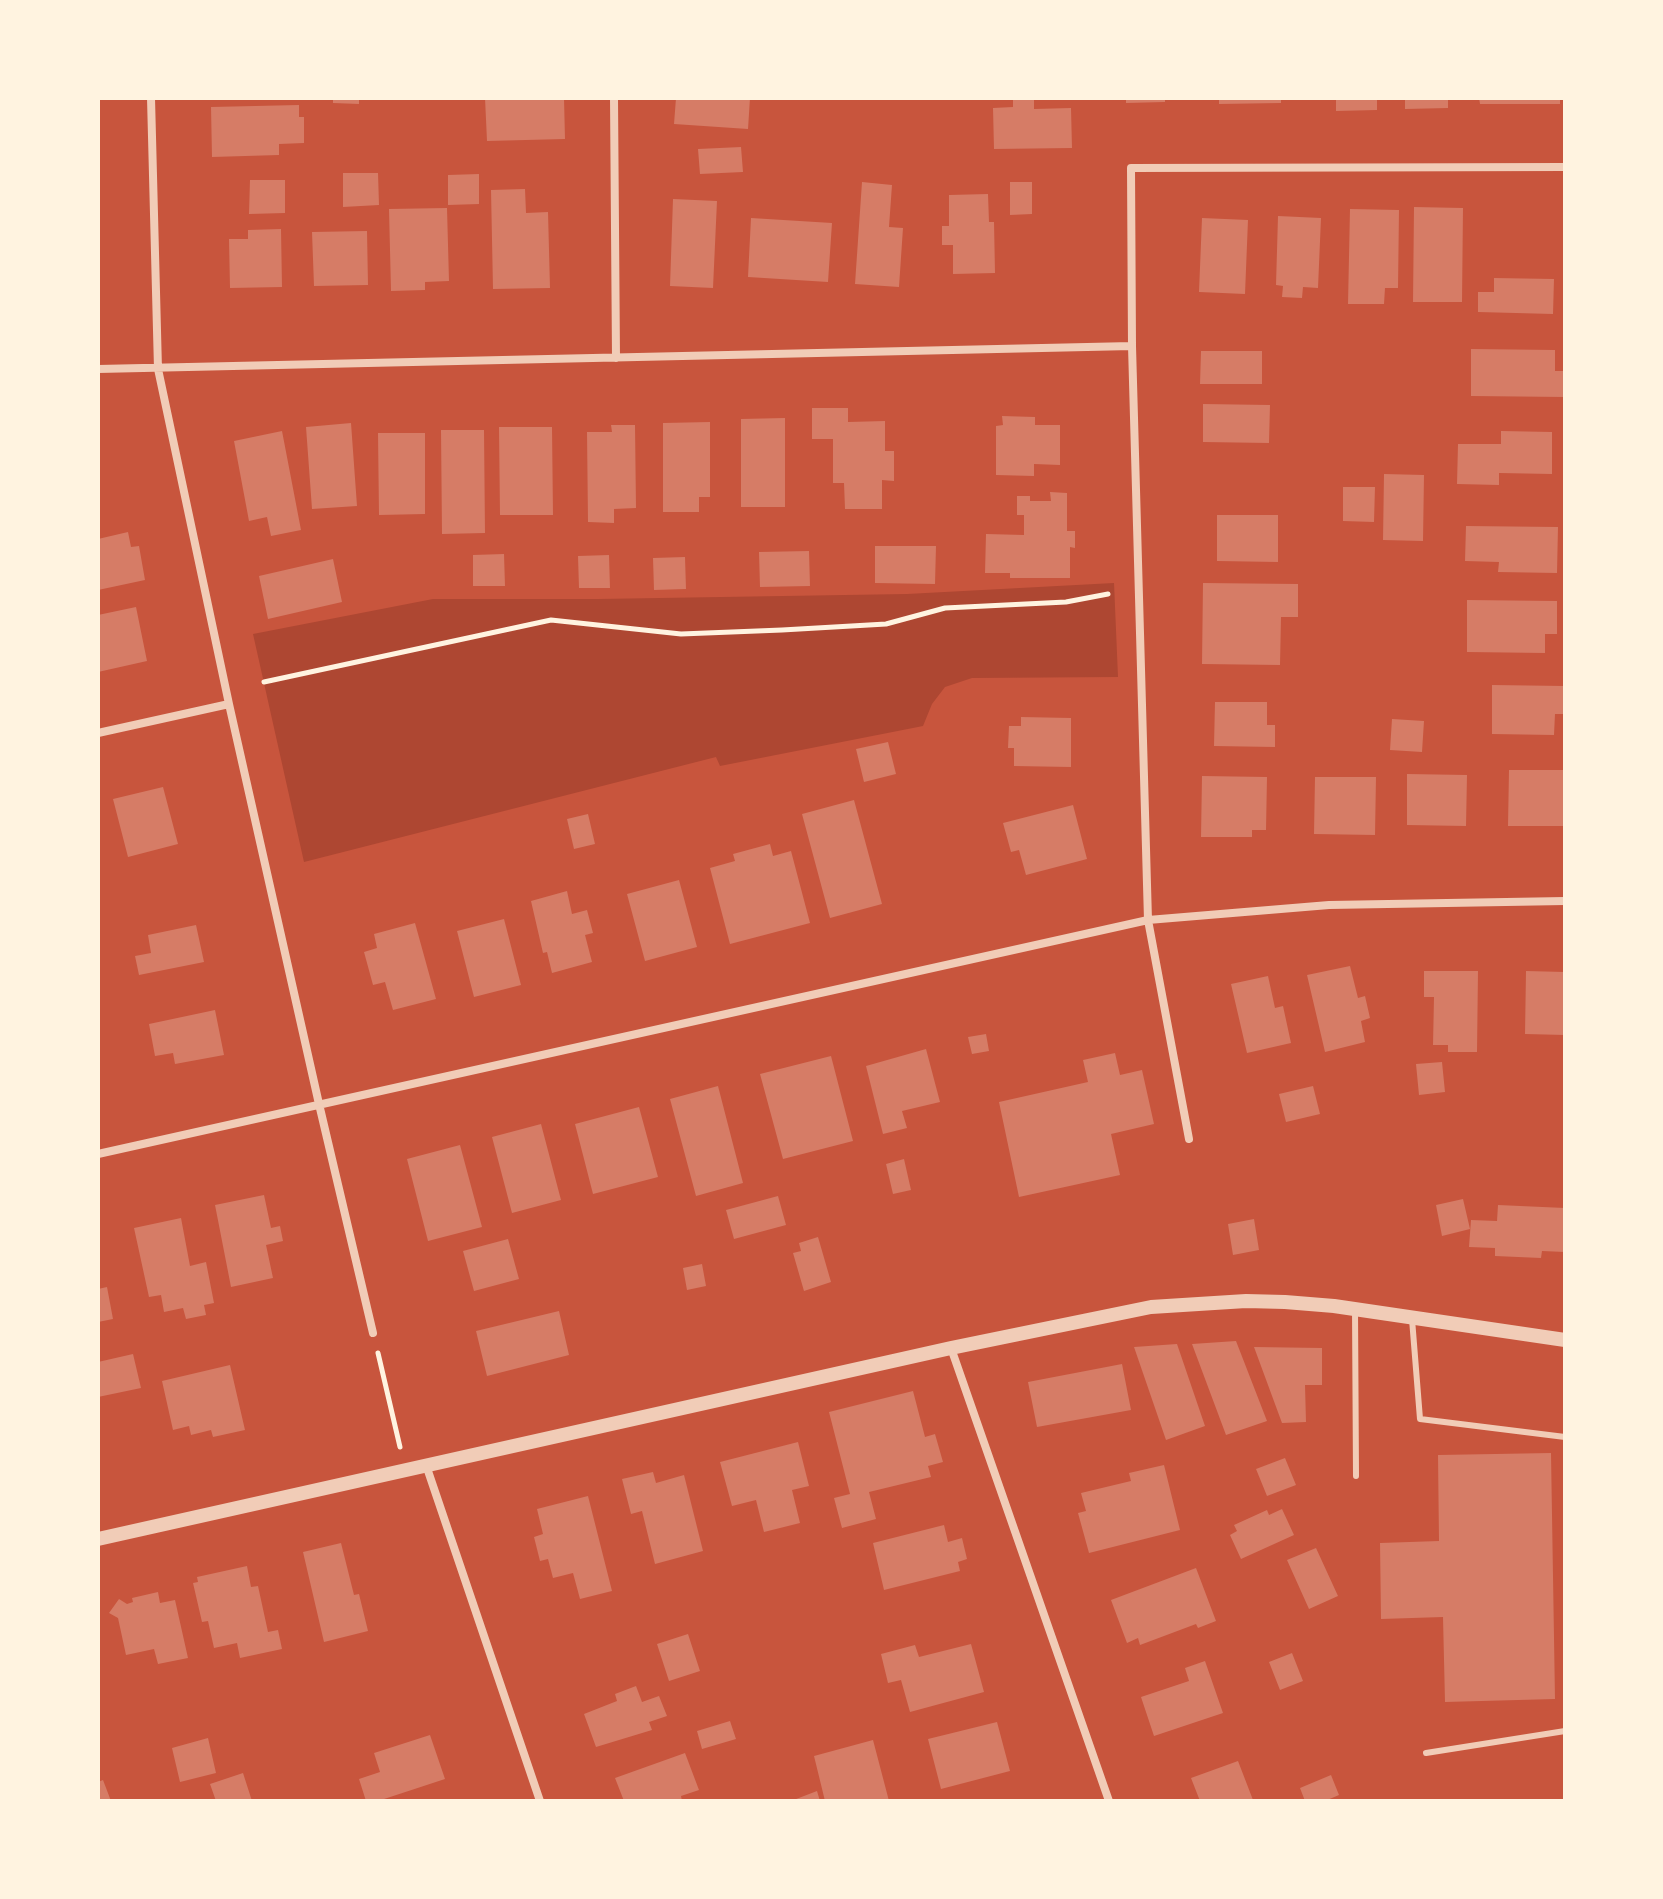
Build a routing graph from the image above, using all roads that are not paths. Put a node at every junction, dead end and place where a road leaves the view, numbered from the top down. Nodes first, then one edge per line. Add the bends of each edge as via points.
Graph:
1 (151, 98) edge
2 (614, 98) edge
3 (1565, 167) edge
4 (1132, 346) junction
5 (616, 358) junction
6 (98, 369) edge
7 (158, 369) junction
8 (229, 704) junction
9 (98, 733) edge
10 (1565, 901) edge
11 (1148, 920) junction
12 (319, 1104) junction
13 (1189, 1139) dead end
14 (98, 1154) edge
15 (1355, 1309) junction
16 (1412, 1319) junction
17 (373, 1333) road end
18 (1565, 1340) edge
19 (951, 1348) junction
20 (1565, 1437) edge
21 (426, 1465) junction
22 (1356, 1476) dead end
23 (98, 1539) edge
24 (1565, 1731) edge
25 (1426, 1753) dead end
26 (540, 1801) edge
27 (1109, 1801) edge

1 - 7 street
2 - 5 street
3 - 4 street via 1131,168
4 - 5 street
4 - 11 street
5 - 7 street
6 - 7 street
7 - 8 street
8 - 9 street
8 - 12 street
10 - 11 street via 1329,905
11 - 12 street
11 - 13 street
12 - 14 street
12 - 17 street
15 - 16 street
15 - 19 street via 1246,1301 1151,1307
15 - 22 lane
16 - 18 street
16 - 20 lane via 1420,1419
19 - 21 street
19 - 27 street
21 - 23 street
21 - 26 street
24 - 25 lane

